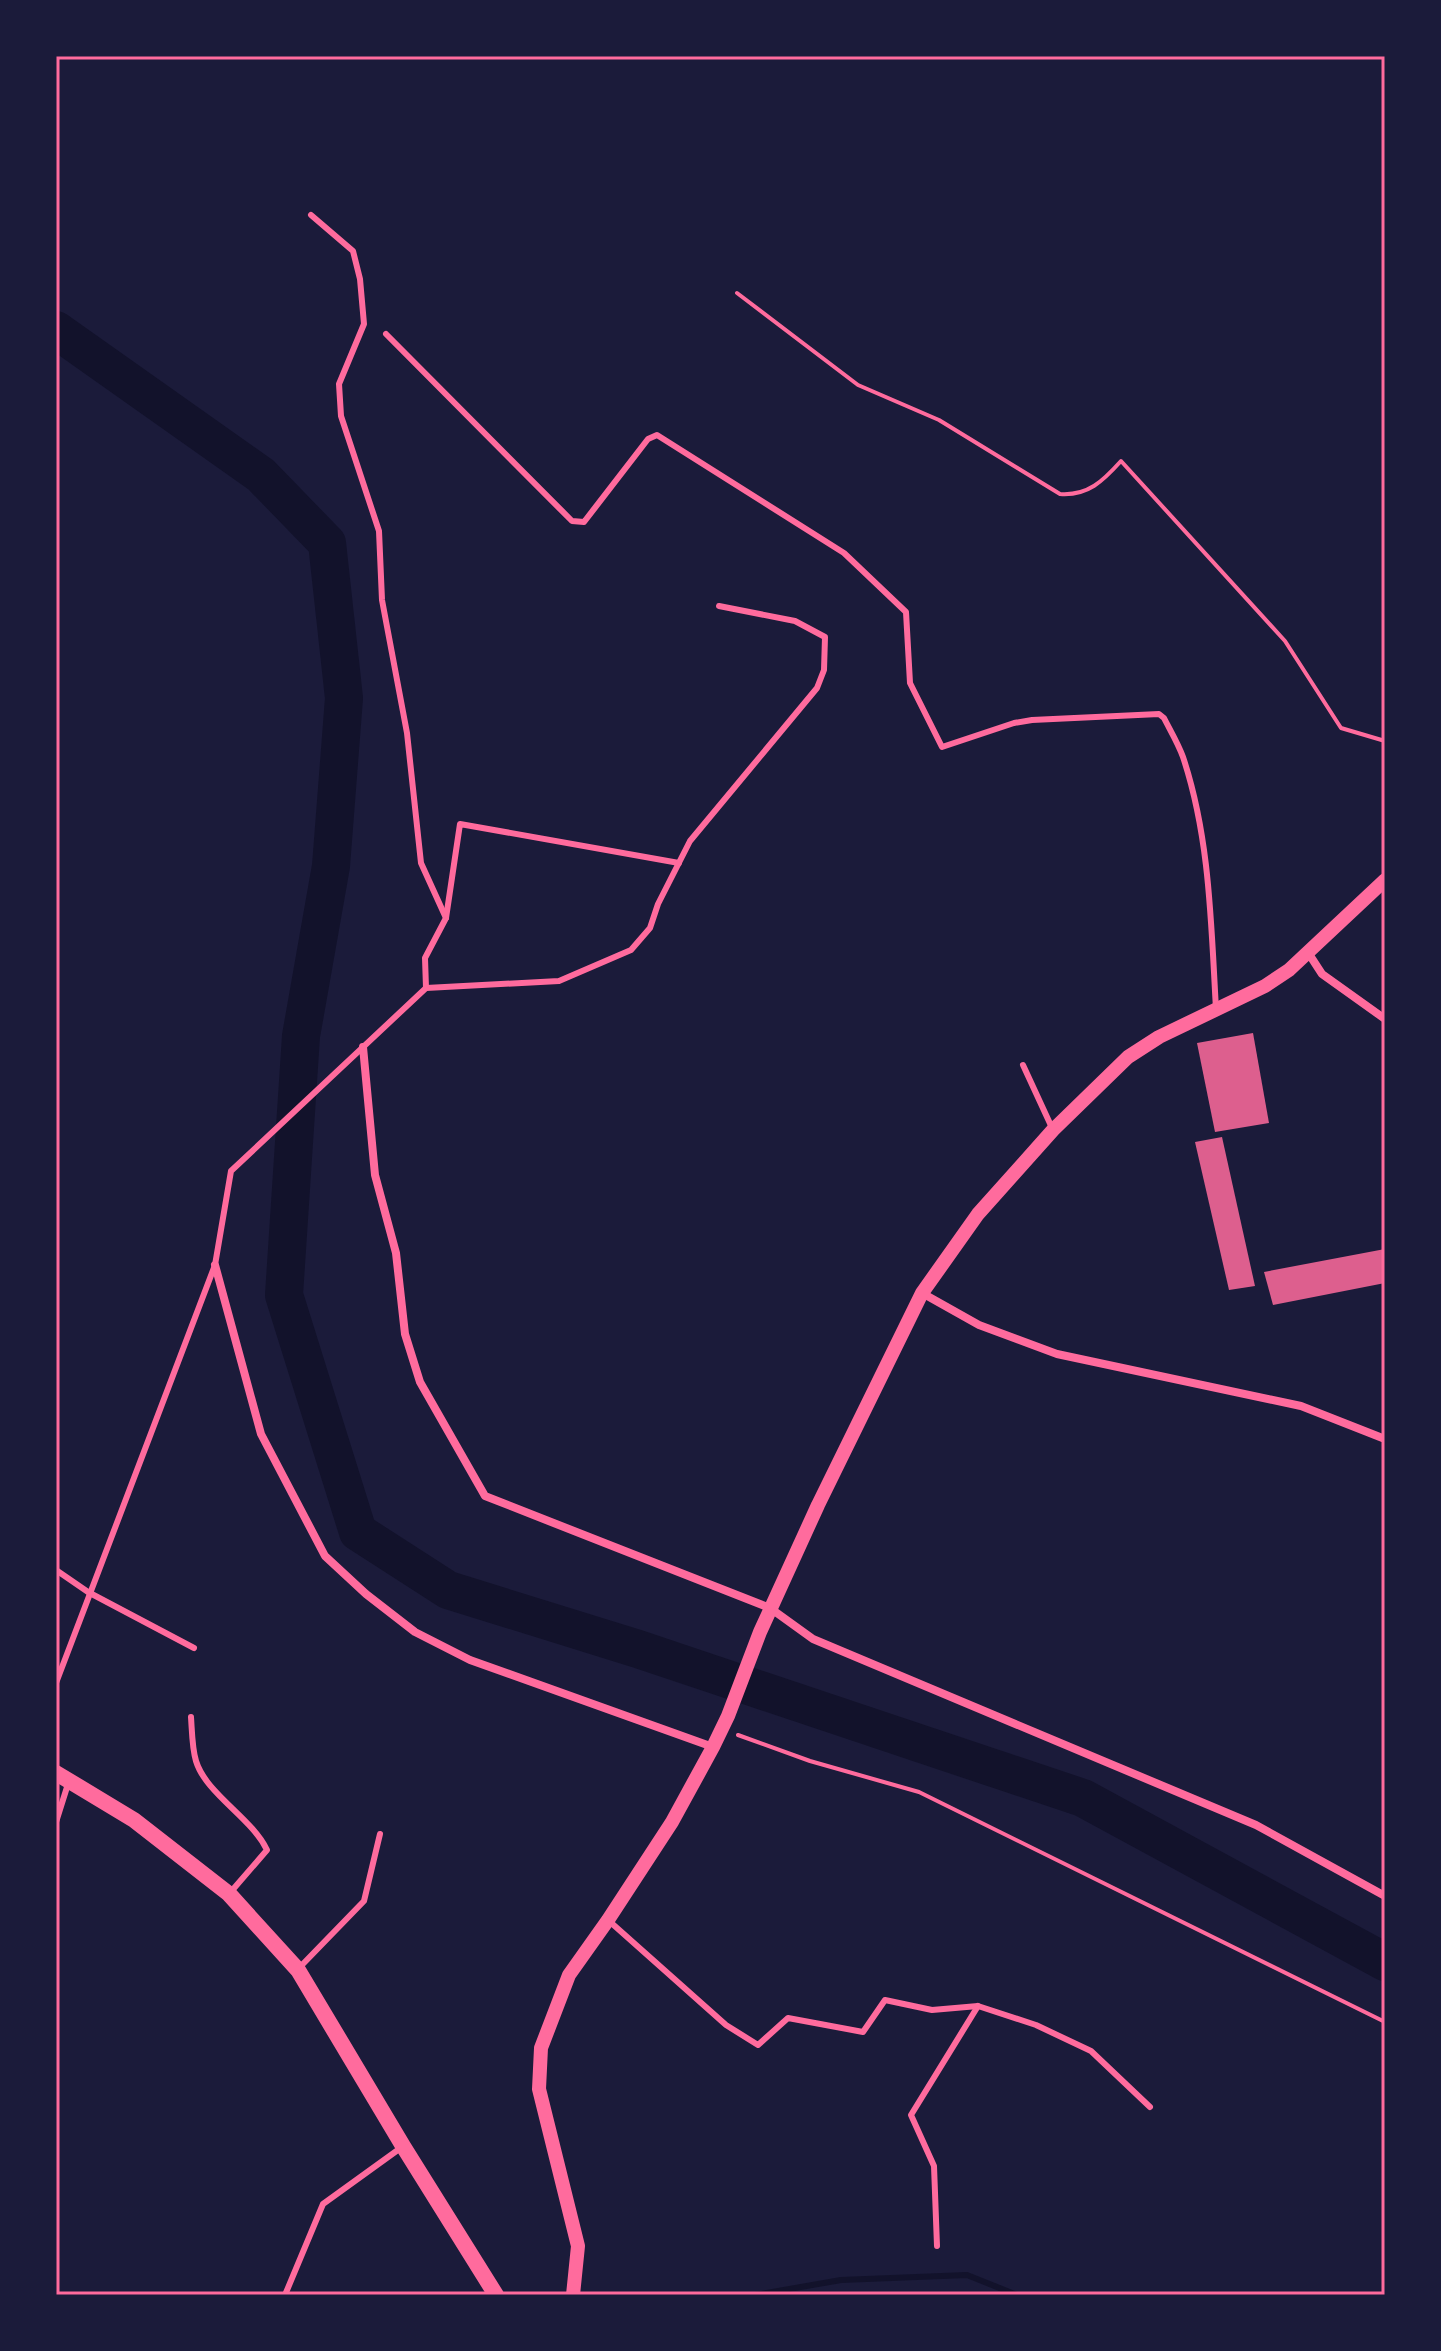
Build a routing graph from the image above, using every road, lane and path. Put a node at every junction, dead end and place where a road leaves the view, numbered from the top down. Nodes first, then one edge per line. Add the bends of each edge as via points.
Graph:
1 (311, 215) dead end
2 (737, 293) dead end
3 (386, 334) dead end
4 (719, 606) dead end
5 (1385, 741) edge
6 (679, 863) junction
7 (1385, 880) edge
8 (446, 918) junction
9 (1309, 954) junction
10 (426, 988) junction
11 (1216, 1009) junction
12 (1385, 1019) edge
13 (363, 1047) junction
14 (1023, 1065) dead end
15 (1053, 1130) junction
16 (215, 1265) junction
17 (922, 1293) junction
18 (1385, 1439) edge
19 (56, 1570) edge
20 (88, 1592) junction
21 (770, 1608) junction
22 (194, 1648) dead end
23 (56, 1683) edge
24 (191, 1717) dead end
25 (725, 1723) junction
26 (713, 1747) junction
27 (62, 1777) edge
28 (56, 1822) edge
29 (380, 1834) dead end
30 (229, 1894) junction
31 (1385, 1896) edge
32 (608, 1920) junction
33 (298, 1970) junction
34 (978, 2006) junction
35 (1385, 2022) edge
36 (1150, 2107) dead end
37 (403, 2146) junction
38 (937, 2246) dead end
39 (285, 2295) edge
40 (496, 2295) edge
41 (573, 2295) edge

1 - 8 lane via 353,251 360,279 364,324 339,384 341,416 379,531 382,600 407,733 421,863
2 - 5 path via 858,385 939,420 1060,494 1076,495 1099,485 1121,461 1285,641 1341,728
3 - 11 lane via 572,521 584,522 648,439 657,435 844,553 906,612 910,683 942,747 1023,722 1159,714 1164,718 1182,755 1203,840
4 - 6 lane via 795,621 825,637 824,670 817,688 690,841
6 - 8 lane via 460,824
6 - 10 lane via 650,928 631,950 559,981
7 - 9 street
8 - 10 lane via 425,958
9 - 11 street via 1265,986
9 - 12 street via 1322,974
10 - 13 lane
11 - 15 street via 1128,1057
13 - 16 lane via 231,1171
13 - 21 street via 375,1175 396,1253 405,1334 420,1382 485,1496
14 - 15 lane
15 - 17 street via 978,1214
16 - 20 lane
16 - 26 street via 261,1434 325,1556 415,1632 470,1660
17 - 18 street via 979,1325 1057,1354 1301,1406
17 - 21 street
19 - 20 lane
20 - 22 lane
20 - 23 lane
21 - 25 street
21 - 31 street via 813,1639 1256,1825
24 - 30 lane via 196,1763 267,1850
25 - 26 street
25 - 35 path via 810,1761 919,1792
26 - 32 street
27 - 28 lane
27 - 30 main road via 134,1820
29 - 33 lane via 364,1901
30 - 33 main road
32 - 34 lane via 726,2025 758,2045 788,2018 863,2032 885,2000 932,2010
32 - 41 street via 569,1975 541,2048 539,2089 578,2246
33 - 37 main road
34 - 36 lane via 1091,2051
34 - 38 lane via 911,2115 934,2166
37 - 39 lane via 323,2204
37 - 40 main road

